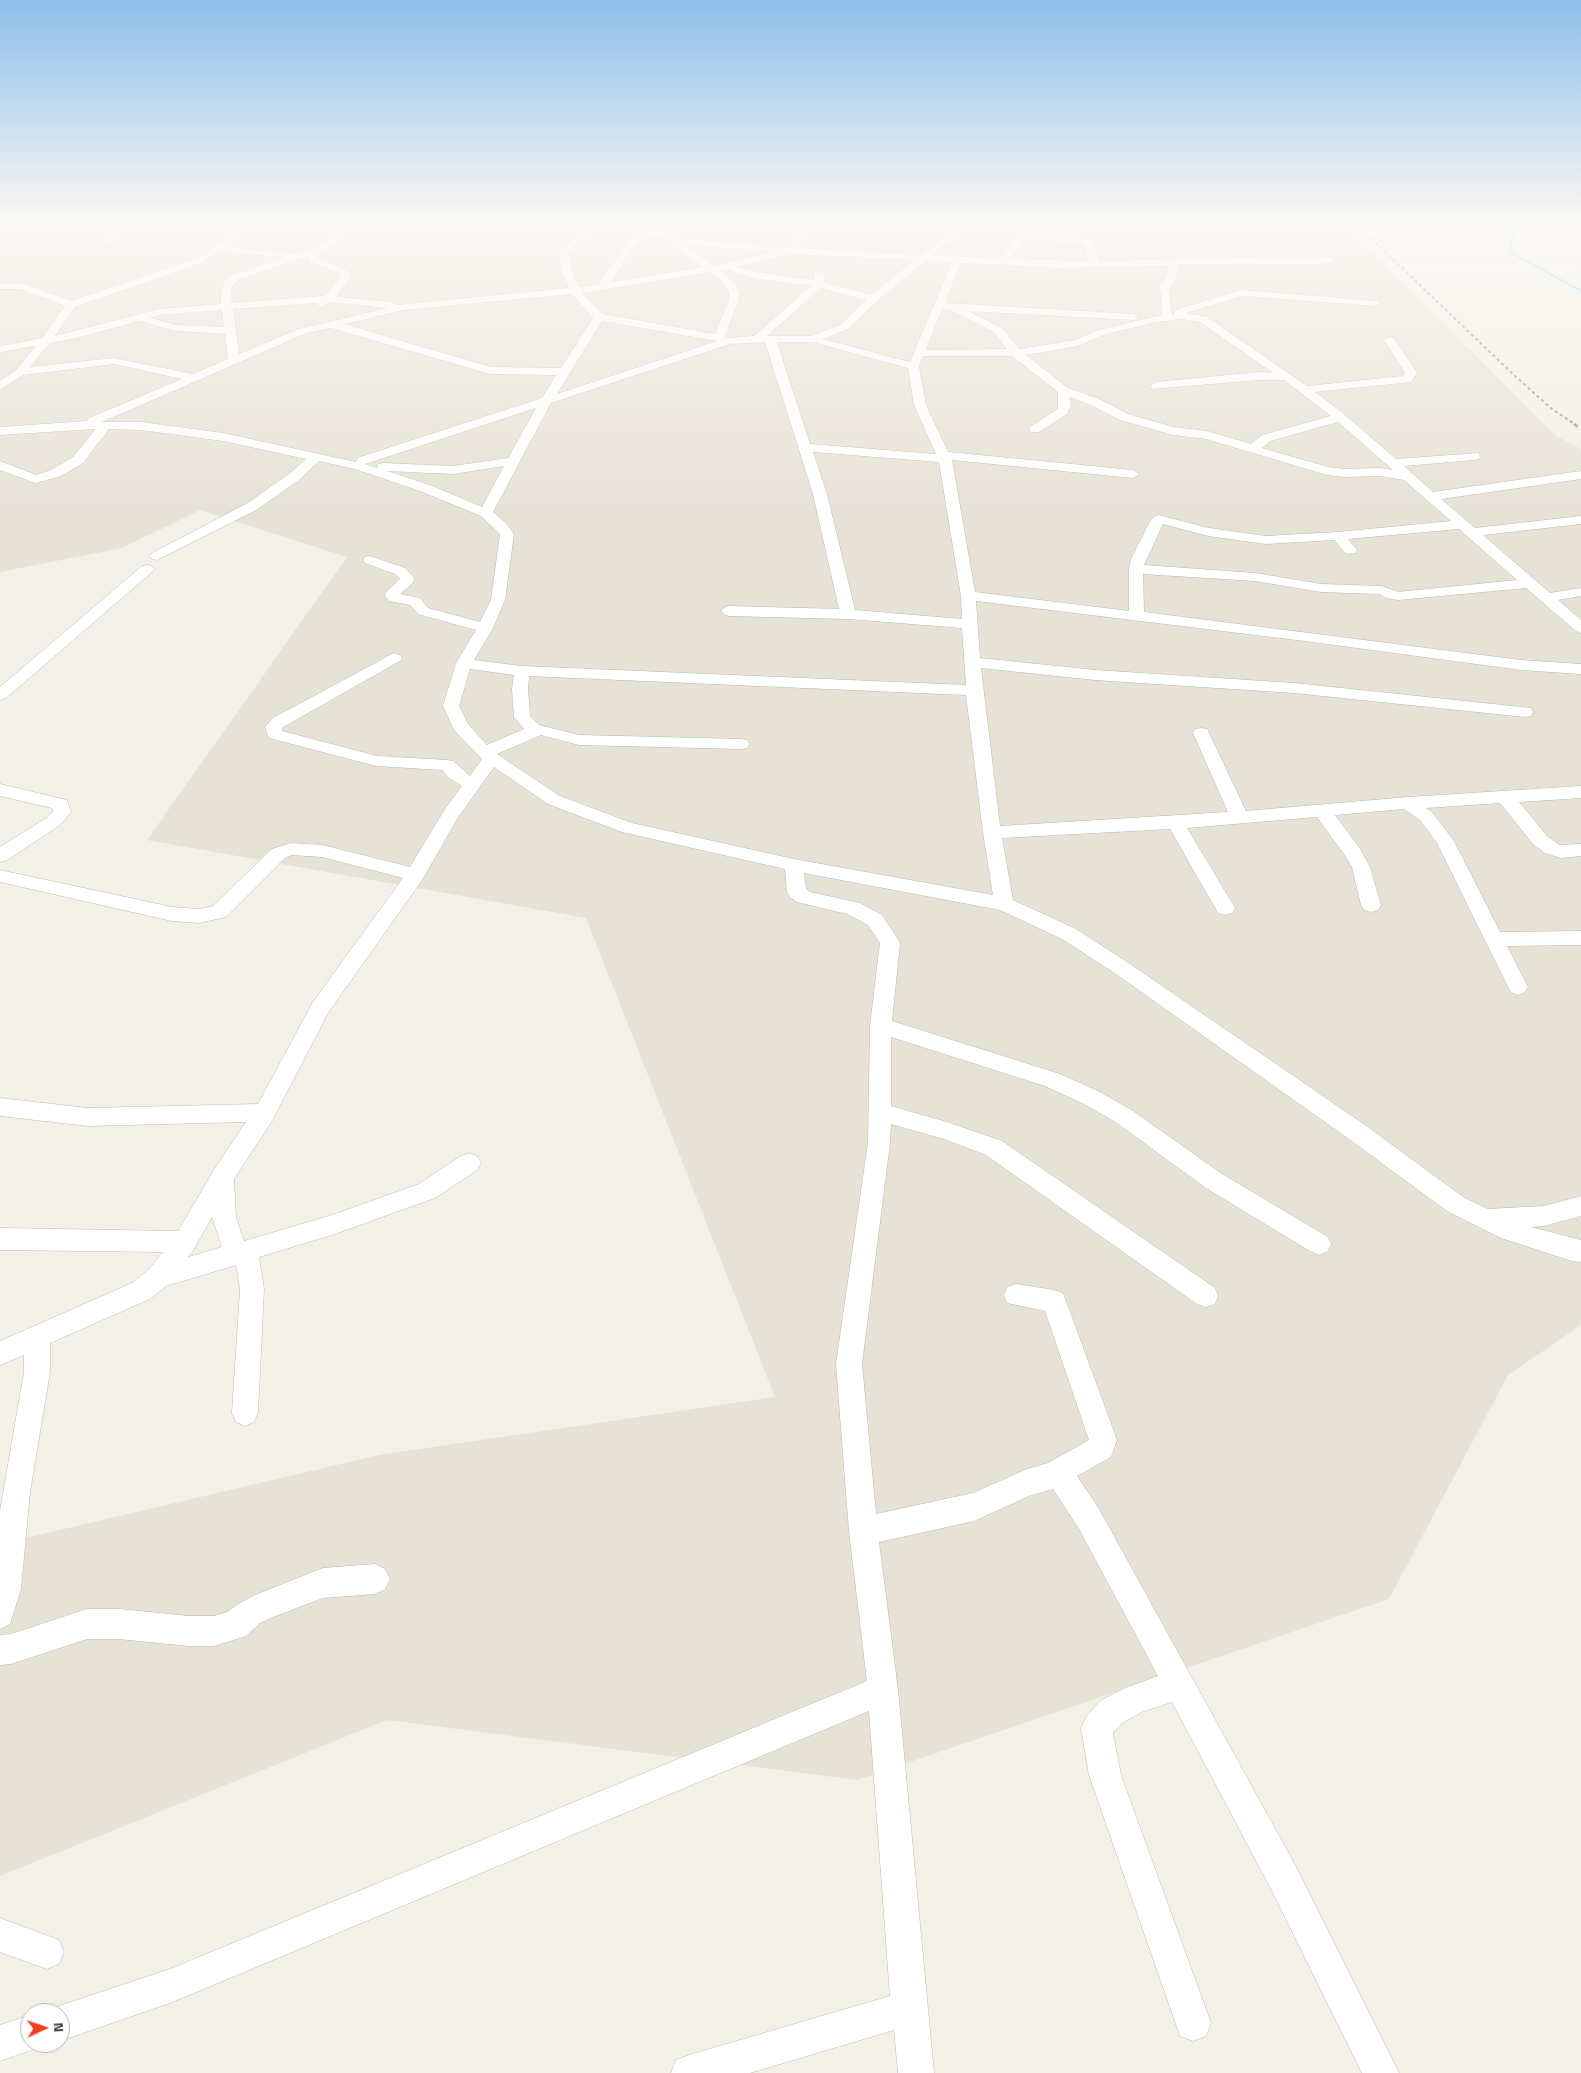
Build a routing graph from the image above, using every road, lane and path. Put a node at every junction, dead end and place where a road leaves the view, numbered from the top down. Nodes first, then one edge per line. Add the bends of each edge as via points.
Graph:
1 (61, 319) edge
2 (135, 319) edge
3 (141, 319) edge
4 (229, 319) edge
5 (312, 319) edge
6 (356, 319) edge
7 (598, 319) edge
8 (608, 319) edge
9 (729, 319) edge
10 (784, 319) edge
11 (853, 319) edge
12 (933, 319) edge
13 (975, 319) edge
14 (1157, 319) edge
15 (1162, 319) joint
16 (1201, 319) edge
17 (334, 324) junction
18 (230, 330) junction
19 (303, 331) junction
20 (764, 339) junction
21 (812, 339) junction
22 (724, 340) junction
23 (1390, 340) dead end
24 (46, 341) junction
25 (0, 349) edge
26 (920, 353) junction
27 (1016, 353) junction
28 (234, 360) junction
29 (913, 366) junction
30 (20, 372) junction
31 (563, 372) junction
32 (1287, 377) junction
33 (196, 378) junction
34 (0, 386) edge
35 (1156, 386) dead end
36 (1305, 390) junction
37 (1064, 391) junction
38 (546, 401) junction
39 (1340, 417) junction
40 (83, 425) junction
41 (106, 425) junction
42 (1035, 429) dead end
43 (0, 430) edge
44 (805, 447) junction
45 (1254, 448) junction
46 (1474, 456) dead end
47 (316, 457) junction
48 (944, 457) junction
49 (513, 462) junction
50 (1394, 463) junction
51 (0, 465) edge
52 (355, 465) junction
53 (1133, 474) dead end
54 (1581, 475) edge
55 (1410, 477) junction
56 (1432, 496) junction
57 (486, 513) junction
58 (1581, 520) edge
59 (1468, 528) junction
60 (1338, 536) junction
61 (1350, 550) dead end
62 (157, 556) dead end
63 (370, 560) dead end
64 (147, 569) dead end
65 (1136, 569) junction
66 (1374, 576) dead end
67 (1530, 583) junction
68 (1382, 590) junction
69 (1581, 592) edge
70 (968, 596) junction
71 (1547, 598) junction
72 (729, 610) dead end
73 (848, 614) junction
74 (1137, 617) junction
75 (970, 624) junction
76 (485, 628) junction
77 (1581, 628) edge
78 (394, 658) dead end
79 (973, 662) junction
80 (464, 663) junction
81 (1581, 669) edge
82 (522, 671) junction
83 (974, 690) junction
84 (0, 695) edge
85 (1525, 712) dead end
86 (535, 731) junction
87 (1201, 733) dead end
88 (741, 744) dead end
89 (488, 755) junction
90 (472, 785) junction
91 (0, 790) edge
92 (1581, 792) edge
93 (1506, 798) junction
94 (1408, 803) junction
95 (1322, 812) junction
96 (1240, 818) junction
97 (1175, 822) junction
98 (992, 832) junction
99 (1581, 850) edge
100 (0, 856) edge
101 (794, 865) junction
102 (415, 874) junction
103 (0, 876) edge
104 (1004, 904) junction
105 (1371, 905) dead end
106 (1225, 908) dead end
107 (1581, 938) edge
108 (1495, 939) junction
109 (1518, 987) dead end
110 (881, 1026) junction
111 (0, 1106) edge
112 (880, 1112) junction
113 (265, 1113) junction
114 (469, 1163) dead end
115 (222, 1177) junction
116 (1581, 1206) edge
117 (1486, 1219) junction
118 (0, 1239) edge
119 (184, 1242) junction
120 (1319, 1244) dead end
121 (1581, 1251) edge
122 (240, 1253) junction
123 (158, 1277) junction
124 (1016, 1295) dead end
125 (1206, 1296) dead end
126 (37, 1336) junction
127 (0, 1353) edge
128 (244, 1413) dead end
129 (1059, 1474) junction
130 (862, 1531) junction
131 (375, 1579) dead end
132 (0, 1614) edge
133 (0, 1650) edge
134 (1178, 1685) junction
135 (883, 1690) junction
136 (0, 1935) edge
137 (46, 1952) dead end
138 (909, 2008) junction
139 (70, 2019) edge
140 (1193, 2023) dead end
141 (20, 2036) edge
142 (0, 2043) edge
143 (689, 2073) edge
144 (916, 2073) edge
145 (1381, 2073) edge

1 - 24 street
2 - 24 street
3 - 18 street via 176,328
4 - 18 street
5 - 19 street
6 - 17 street
7 - 31 street
8 - 22 street
9 - 22 street
10 - 20 street
11 - 21 street via 844,327
12 - 26 street
13 - 27 street via 998,330
14 - 15 street
15 - 27 street via 1102,332 1078,342
16 - 32 street
17 - 19 street
17 - 31 street via 490,370
18 - 28 street
19 - 28 street
20 - 21 street
20 - 22 street
20 - 44 street
21 - 29 street
22 - 38 street
23 - 36 street via 1411,373 1407,379
24 - 25 street
24 - 30 street
26 - 27 street
26 - 29 street
27 - 37 street
28 - 33 street
29 - 48 street via 920,406
30 - 33 street via 114,361
30 - 34 street
31 - 38 street
32 - 35 street via 1259,376
32 - 36 street
33 - 40 street
36 - 39 street
37 - 42 street via 1063,411
37 - 45 street via 1146,424
38 - 49 street
38 - 52 street
39 - 45 street via 1266,438
39 - 50 street
40 - 41 street
40 - 43 street
41 - 47 street via 223,436
41 - 51 street via 78,460 54,474 34,479
44 - 48 street
44 - 73 street via 820,494
45 - 55 street via 1327,471 1380,472
46 - 50 street
47 - 52 street
47 - 62 street via 251,507
48 - 53 street
48 - 70 street
49 - 52 street via 453,470
49 - 57 street
50 - 55 street
52 - 57 street
54 - 56 street
55 - 56 street
56 - 59 street
57 - 76 street via 507,534 498,600
58 - 59 street
59 - 60 street
59 - 67 street
60 - 61 street
60 - 65 street via 1266,540 1208,532 1158,519
63 - 76 street via 400,571 407,578 406,583 393,592 395,598 414,601 423,611
64 - 84 street
65 - 68 street via 1255,577 1321,588
65 - 74 street
66 - 68 street
67 - 68 street via 1398,596
67 - 71 street
69 - 71 street
70 - 74 street
70 - 75 street
71 - 77 street
72 - 73 street
73 - 75 street
74 - 81 street
75 - 79 street
76 - 80 street
78 - 90 street via 279,722 273,727 275,734 376,761 447,765
79 - 83 street
79 - 85 street via 1095,675 1294,688
80 - 82 street
80 - 89 street via 451,706 460,726
82 - 83 street
82 - 86 street via 522,717
83 - 98 street
86 - 88 street via 579,740
86 - 89 street
87 - 96 street
89 - 90 street
89 - 101 street via 554,800 589,814 628,828
90 - 102 street
91 - 100 street via 61,804 62,812 54,821
92 - 93 street
93 - 94 street
93 - 99 street via 1540,840 1552,849 1561,852
94 - 95 street
94 - 108 street via 1426,816 1445,841
95 - 96 street
95 - 105 street via 1361,867
96 - 97 street
97 - 98 street
97 - 106 street
98 - 104 street
101 - 104 street
101 - 110 street via 797,892 804,898 853,908 875,920 884,931 890,943
102 - 103 street via 322,851 291,849 279,853 219,912 199,916 172,914
102 - 113 street via 320,1008
104 - 117 street via 1069,934 1123,969 1455,1204
107 - 108 street
108 - 109 street
110 - 112 street
110 - 120 street via 1052,1080 1092,1098 1126,1117 1214,1181
111 - 113 street via 88,1117
112 - 125 street via 994,1148
112 - 130 street via 879,1143 849,1364
113 - 115 street
114 - 122 street via 427,1191
115 - 119 street
115 - 122 street via 224,1217
116 - 117 street via 1544,1216
117 - 121 street via 1510,1231
118 - 119 street
119 - 123 street
122 - 123 street
122 - 128 street via 252,1288
123 - 126 street via 141,1291
124 - 129 street via 1054,1301 1103,1440 1101,1448 1059,1471
126 - 127 street
126 - 132 street via 37,1372 16,1492 6,1589
129 - 130 street via 1027,1483 974,1507
129 - 134 street via 1089,1519
130 - 135 street
131 - 133 street via 323,1583 266,1605 235,1625 214,1631 87,1624
134 - 140 street via 1136,1699 1111,1712 1097,1728 1105,1775
134 - 145 street via 1282,1875
135 - 138 street
135 - 139 street via 170,1986
136 - 137 street
138 - 143 street
138 - 144 street
141 - 142 street

